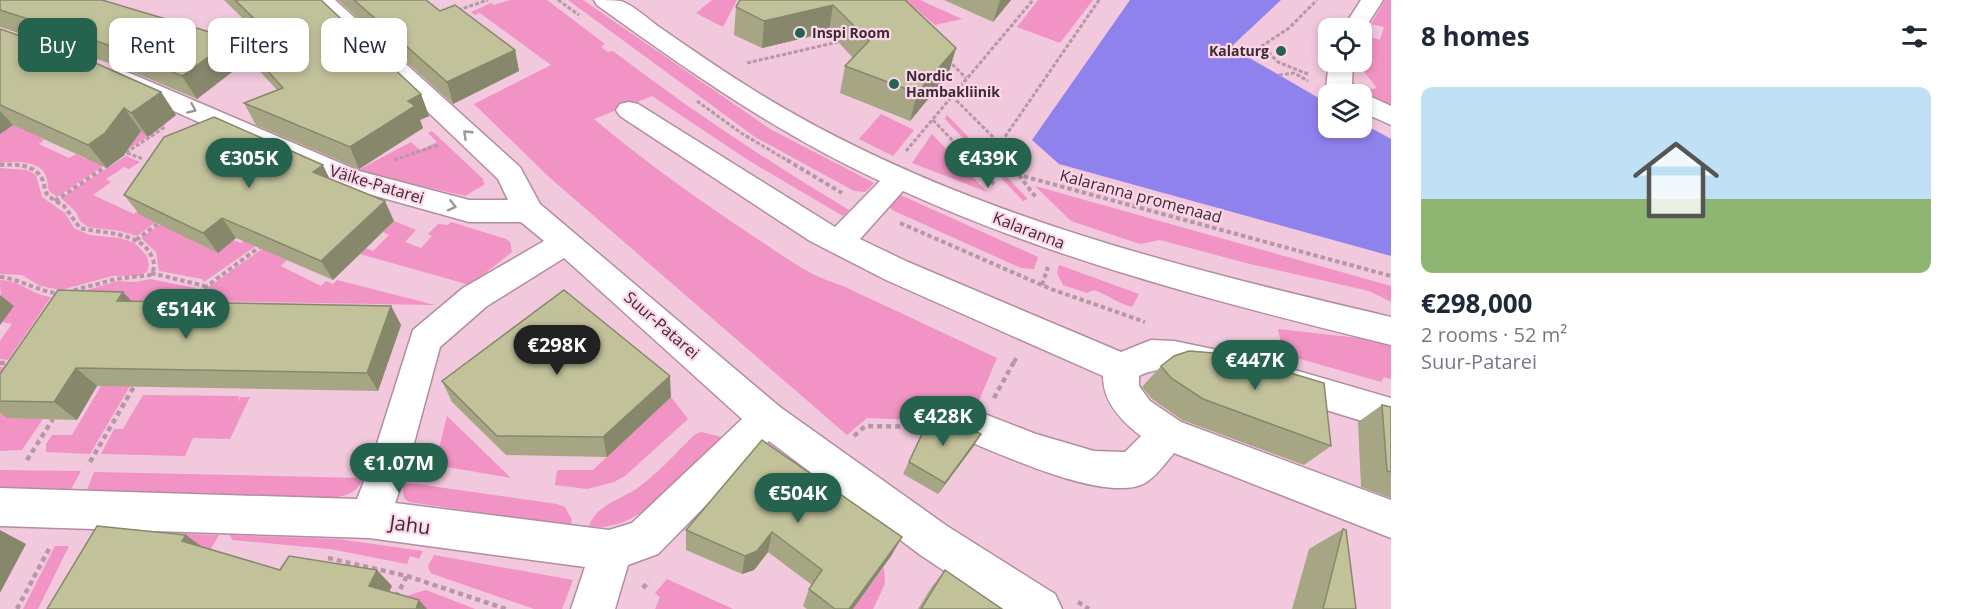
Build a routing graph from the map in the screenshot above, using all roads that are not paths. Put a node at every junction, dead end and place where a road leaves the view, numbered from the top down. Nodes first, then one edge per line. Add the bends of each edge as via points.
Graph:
1 (322, 0) edge
2 (605, 0) edge
3 (1372, 0) edge
4 (1361, 18) edge
5 (100, 70) edge
6 (1372, 106) edge
7 (629, 110) dead end
8 (1391, 117) edge
9 (901, 166) junction
10 (528, 212) junction
11 (839, 242) junction
12 (565, 243) junction
13 (1391, 332) edge
14 (1121, 368) junction
15 (1391, 414) edge
16 (963, 417) road end
17 (767, 418) junction
18 (1168, 434) junction
19 (0, 507) edge
20 (114, 510) junction
21 (369, 519) junction
22 (1391, 519) edge
23 (95, 547) edge
24 (609, 550) junction
25 (1055, 603) edge
26 (593, 609) edge

10 -> 1 street, Suur-Patarei via 510,174
2 - 9 street, Kalaranna via 702,68 801,130
3 - 4 street
5 -> 10 street, Väike-Patarei via 350,179 469,210
6 - 8 street
7 - 11 street
9 - 11 street
9 - 13 street, Kalaranna via 1056,242 1242,296
10 - 12 street, Suur-Patarei
11 - 14 street
12 - 17 street, Suur-Patarei
12 - 21 street via 475,297 425,340 388,469
14 - 15 street via 1151,354 1206,359
14 - 18 street via 1121,390 1137,412
16 - 18 street via 1034,450 1094,469 1133,470
17 - 24 street, Jahu via 644,540
17 - 25 street, Suur-Patarei via 933,540
18 - 22 street
19 - 20 street, Jahu
20 - 21 street, Jahu
20 - 23 street
21 - 24 street, Jahu
24 - 26 street

